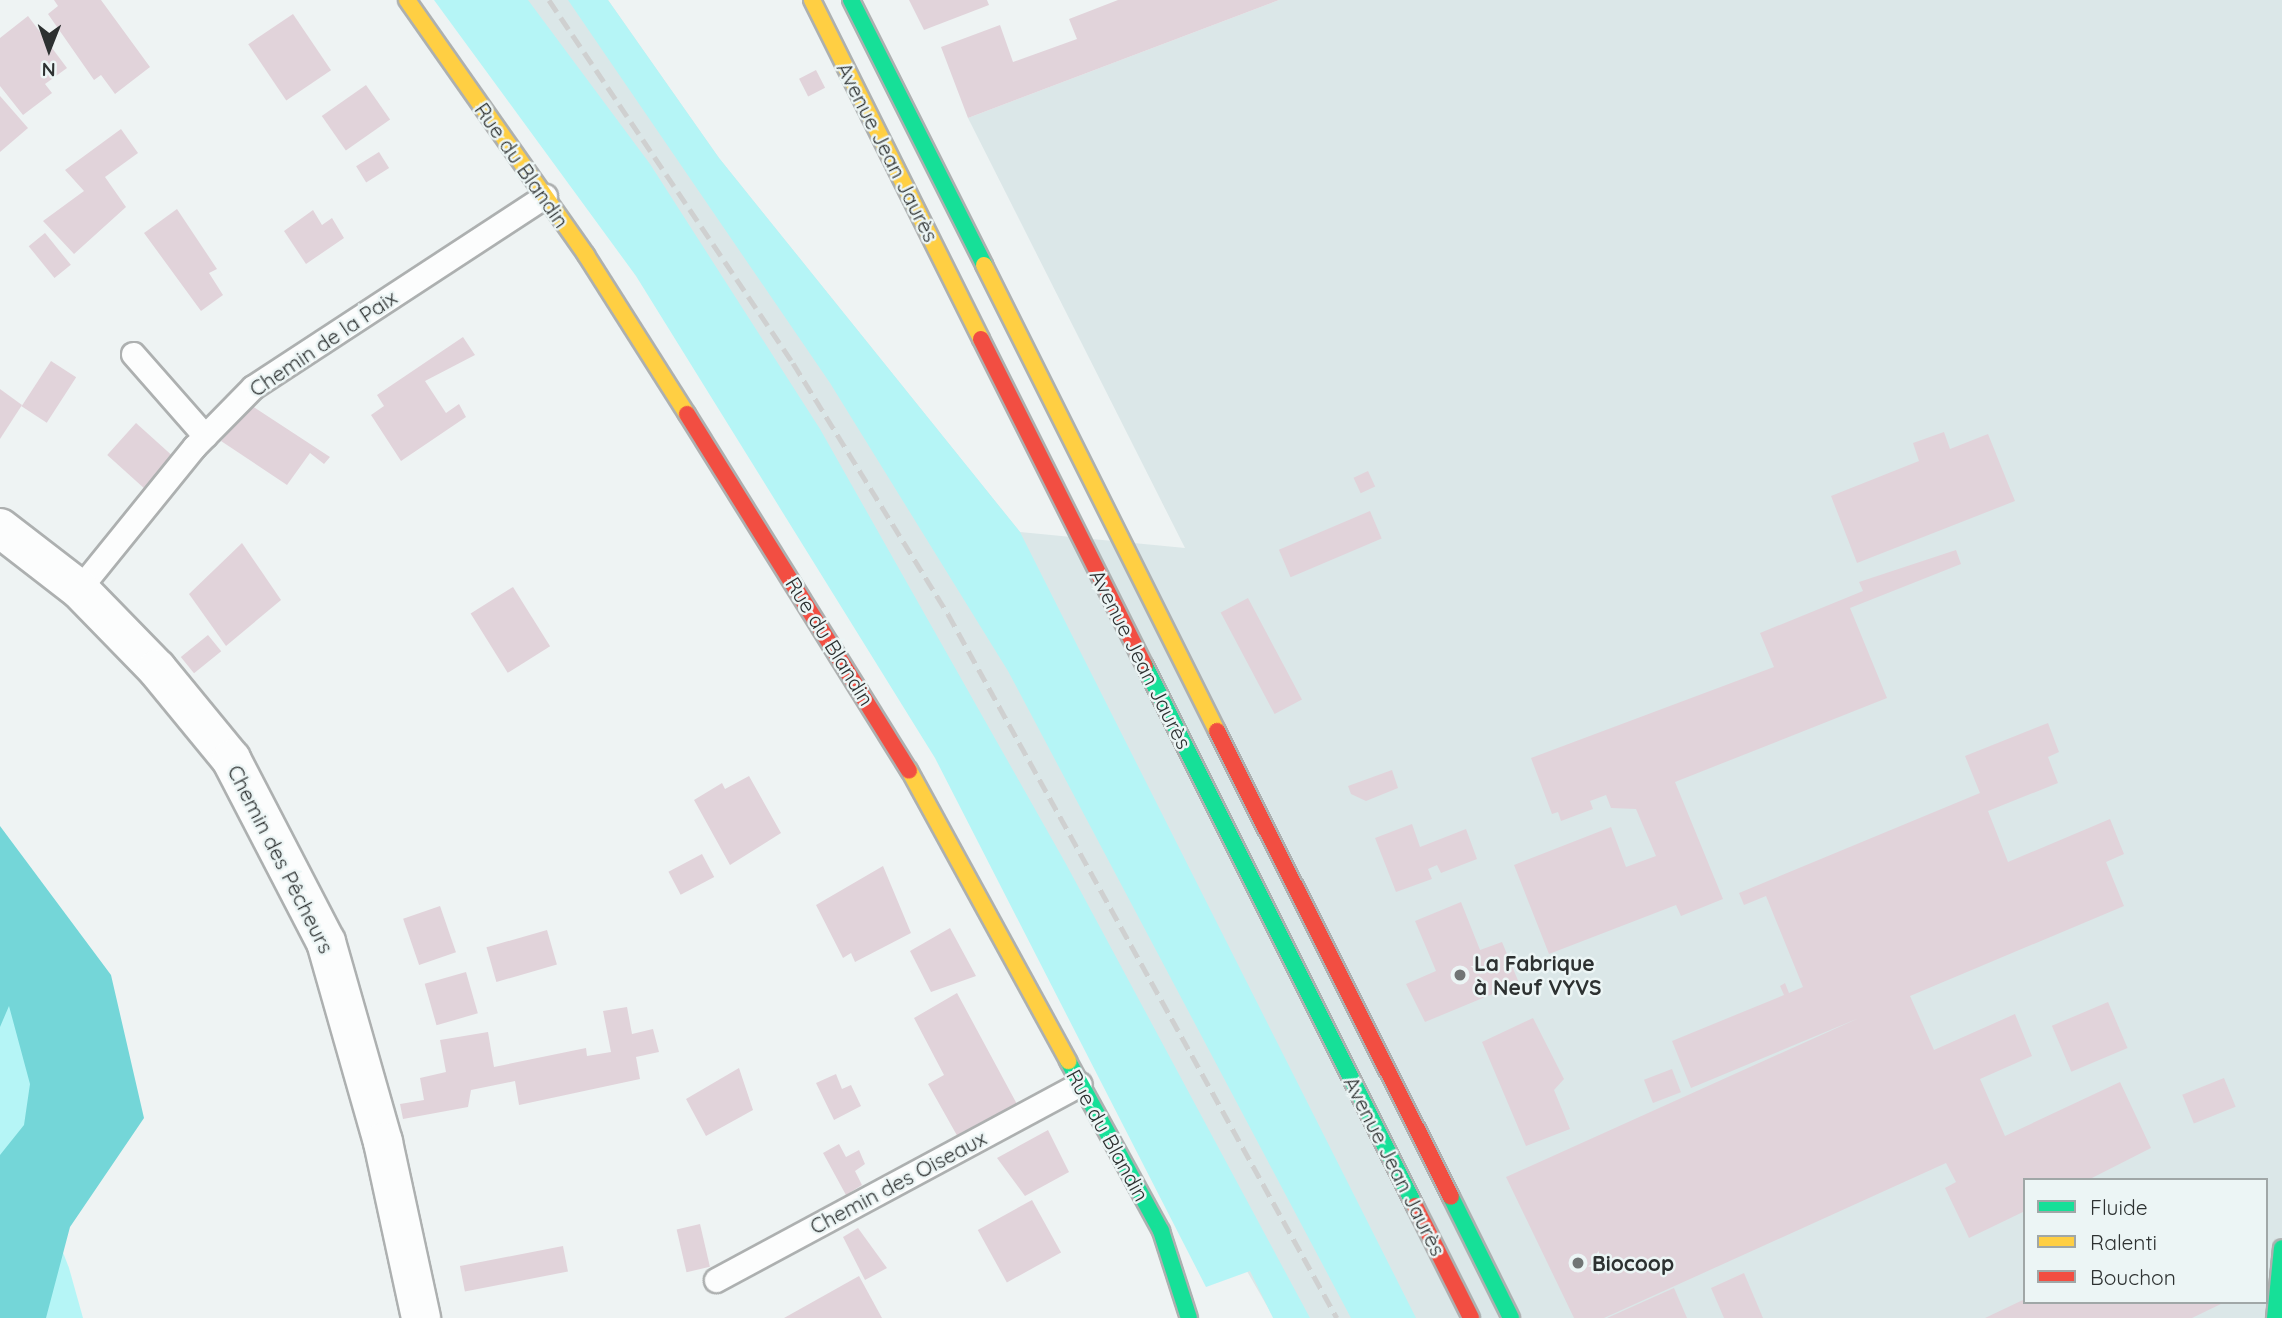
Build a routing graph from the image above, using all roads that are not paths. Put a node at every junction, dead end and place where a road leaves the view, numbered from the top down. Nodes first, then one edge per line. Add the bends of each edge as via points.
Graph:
1 (407, 0) edge
2 (812, 0) edge
3 (851, 0) edge
4 (545, 196) junction
5 (132, 354) dead end
6 (205, 436) junction
7 (0, 528) edge
8 (79, 589) junction
9 (1286, 863) junction
10 (1253, 883) junction
11 (1080, 1084) junction
12 (2282, 1248) edge
13 (716, 1280) dead end
14 (421, 1318) edge
15 (1189, 1318) edge
16 (1471, 1318) edge
17 (1511, 1318) edge
18 (2275, 1318) edge

1 - 4 main road, Rue du Blandin
2 - 10 main road, Avenue Jean Jaurès
3 - 9 main road
4 - 6 lane, Chemin de la Paix via 253,387
4 - 11 main road, Rue du Blandin via 891,736
5 - 6 lane
6 - 8 lane, Chemin de la Paix
7 - 8 street, Chemin des Pêcheurs
8 - 14 street, Chemin des Pêcheurs via 158,669 231,759 326,942 383,1142
9 - 10 lane
9 - 17 main road
10 - 16 main road, Avenue Jean Jaurès
11 - 13 lane, Chemin des Oiseaux
11 - 15 main road, Rue du Blandin via 1161,1231
12 - 18 main road

